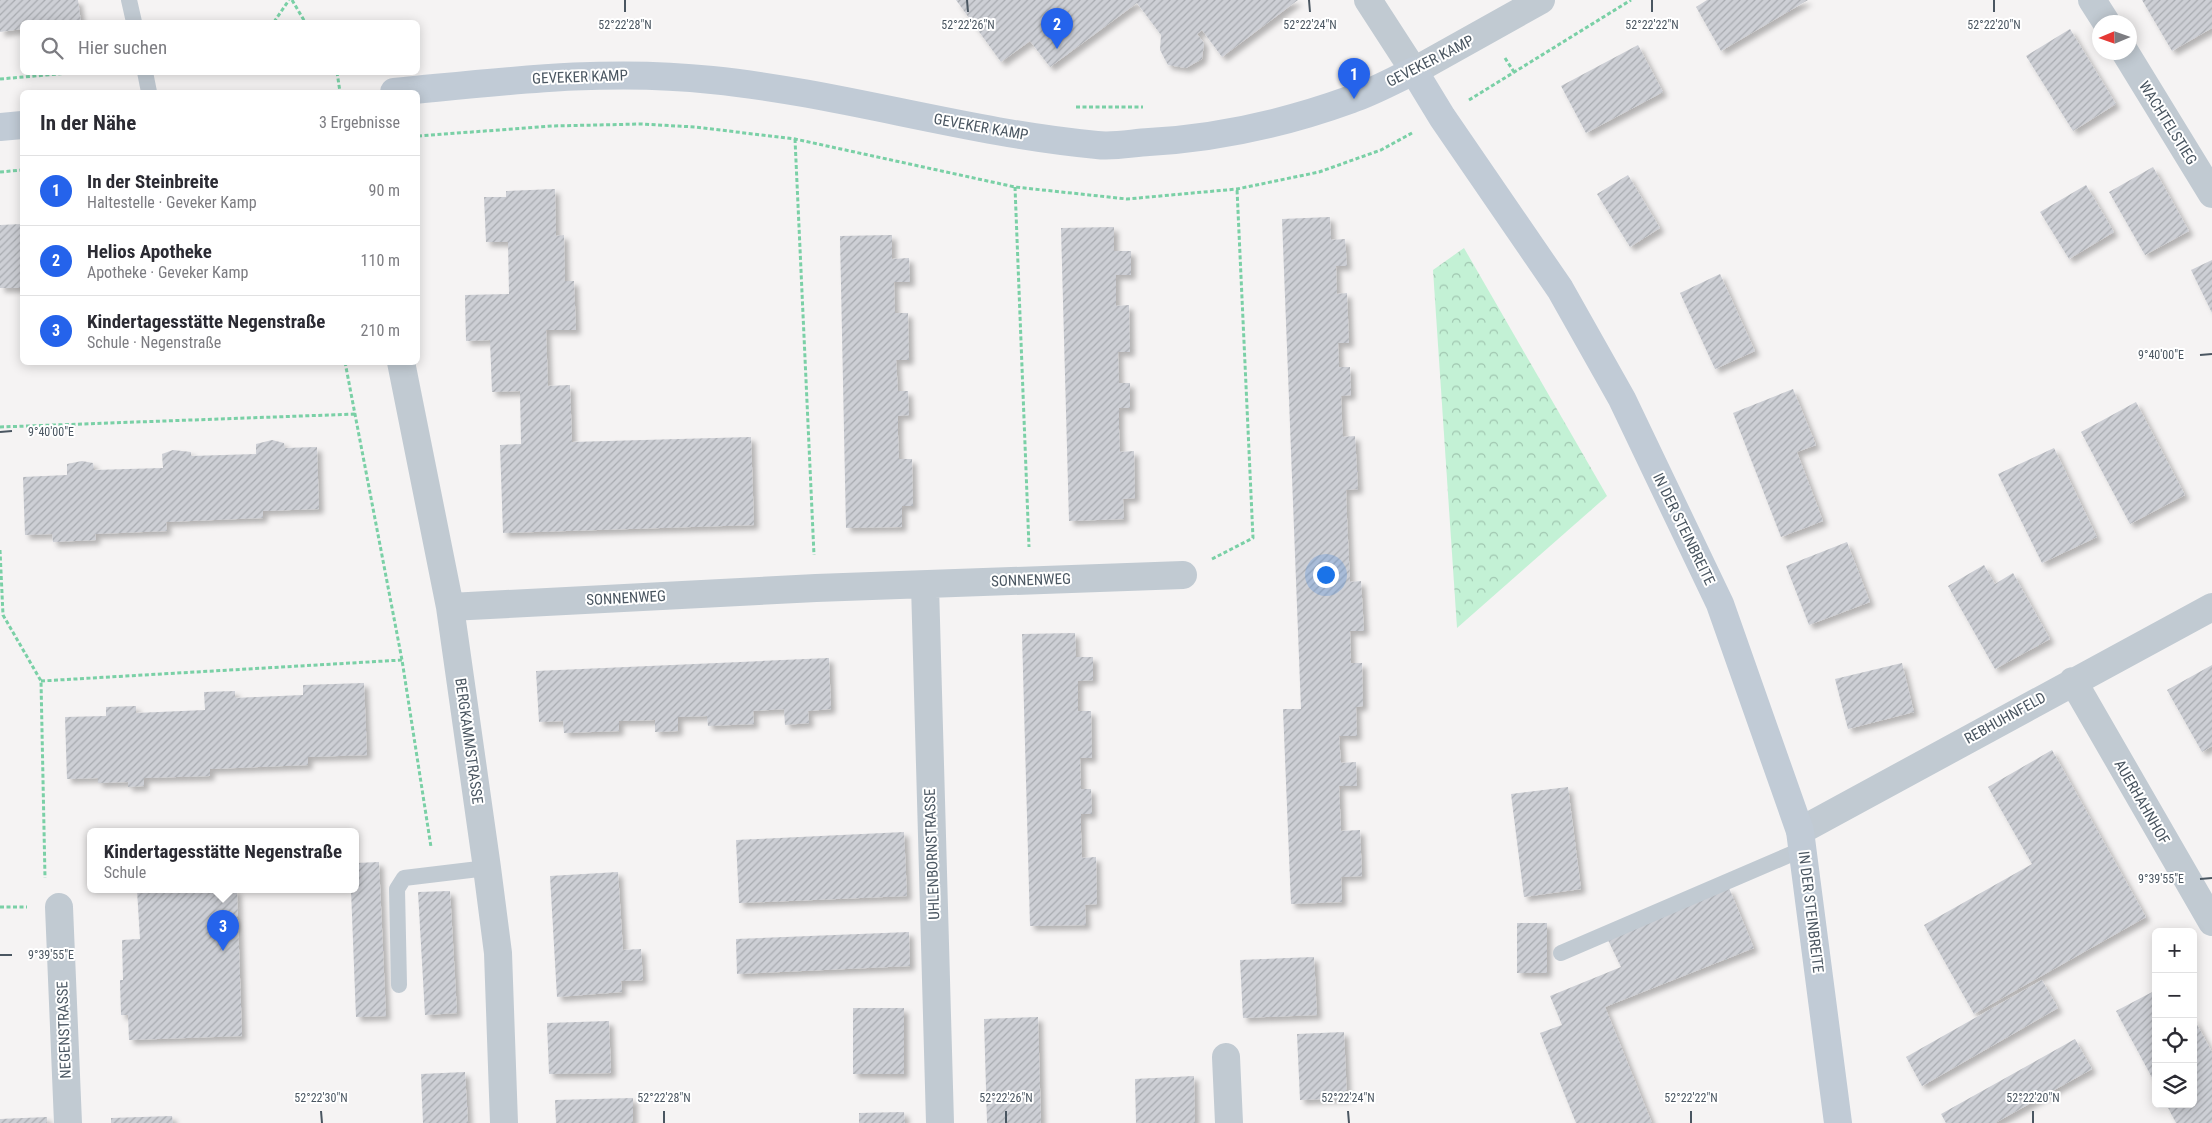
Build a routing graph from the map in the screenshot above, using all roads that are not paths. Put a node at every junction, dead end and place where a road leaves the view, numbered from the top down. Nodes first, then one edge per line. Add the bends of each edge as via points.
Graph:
1 (129, 0) edge
2 (1368, 0) edge
3 (1540, 0) edge
4 (2092, 0) edge
5 (2102, 15) edge
6 (134, 20) edge
7 (2130, 60) edge
8 (1414, 71) junction
9 (146, 75) edge
10 (150, 90) edge
11 (414, 90) edge
12 (20, 125) edge
13 (0, 127) edge
14 (2212, 194) edge
15 (402, 365) edge
16 (1183, 575) road end
17 (925, 585) junction
18 (450, 607) junction
19 (2212, 607) edge
20 (2073, 681) junction
21 (1801, 840) junction
22 (485, 856) junction
23 (59, 907) road end
24 (2212, 922) edge
25 (1561, 953) dead end
26 (400, 985) dead end
27 (1226, 1056) dead end
28 (68, 1123) edge
29 (504, 1123) edge
30 (940, 1123) edge
31 (1229, 1123) edge
32 (1838, 1123) edge

1 - 6 lane
2 - 8 street, IN DER STEINBREITE
3 - 8 street, GEVEKER KAMP
4 - 5 street
7 - 14 street, WACHTELSTIEG
8 - 11 street, GEVEKER KAMP via 1354,99 1245,131 1100,146 1012,133 789,91 683,77 643,74 553,76
8 - 21 street, IN DER STEINBREITE via 1560,289 1622,399 1720,604
9 - 10 lane
12 - 13 street
15 - 18 street, BERGKAMMSTRASSE
16 - 17 street, SONNENWEG
17 - 18 street, SONNENWEG
17 - 30 street, UHLENBORNSTRASSE
18 - 22 street, BERGKAMMSTRASSE
19 - 20 street, REBHUHNFELD
20 - 21 street, REBHUHNFELD
20 - 24 street, AUERHAHNHOF
21 - 25 lane
21 - 32 street, IN DER STEINBREITE
22 - 26 lane via 404,878 397,889
22 - 29 street, BERGKAMMSTRASSE via 498,953
23 - 28 street, NEGENSTRASSE
27 - 31 street

